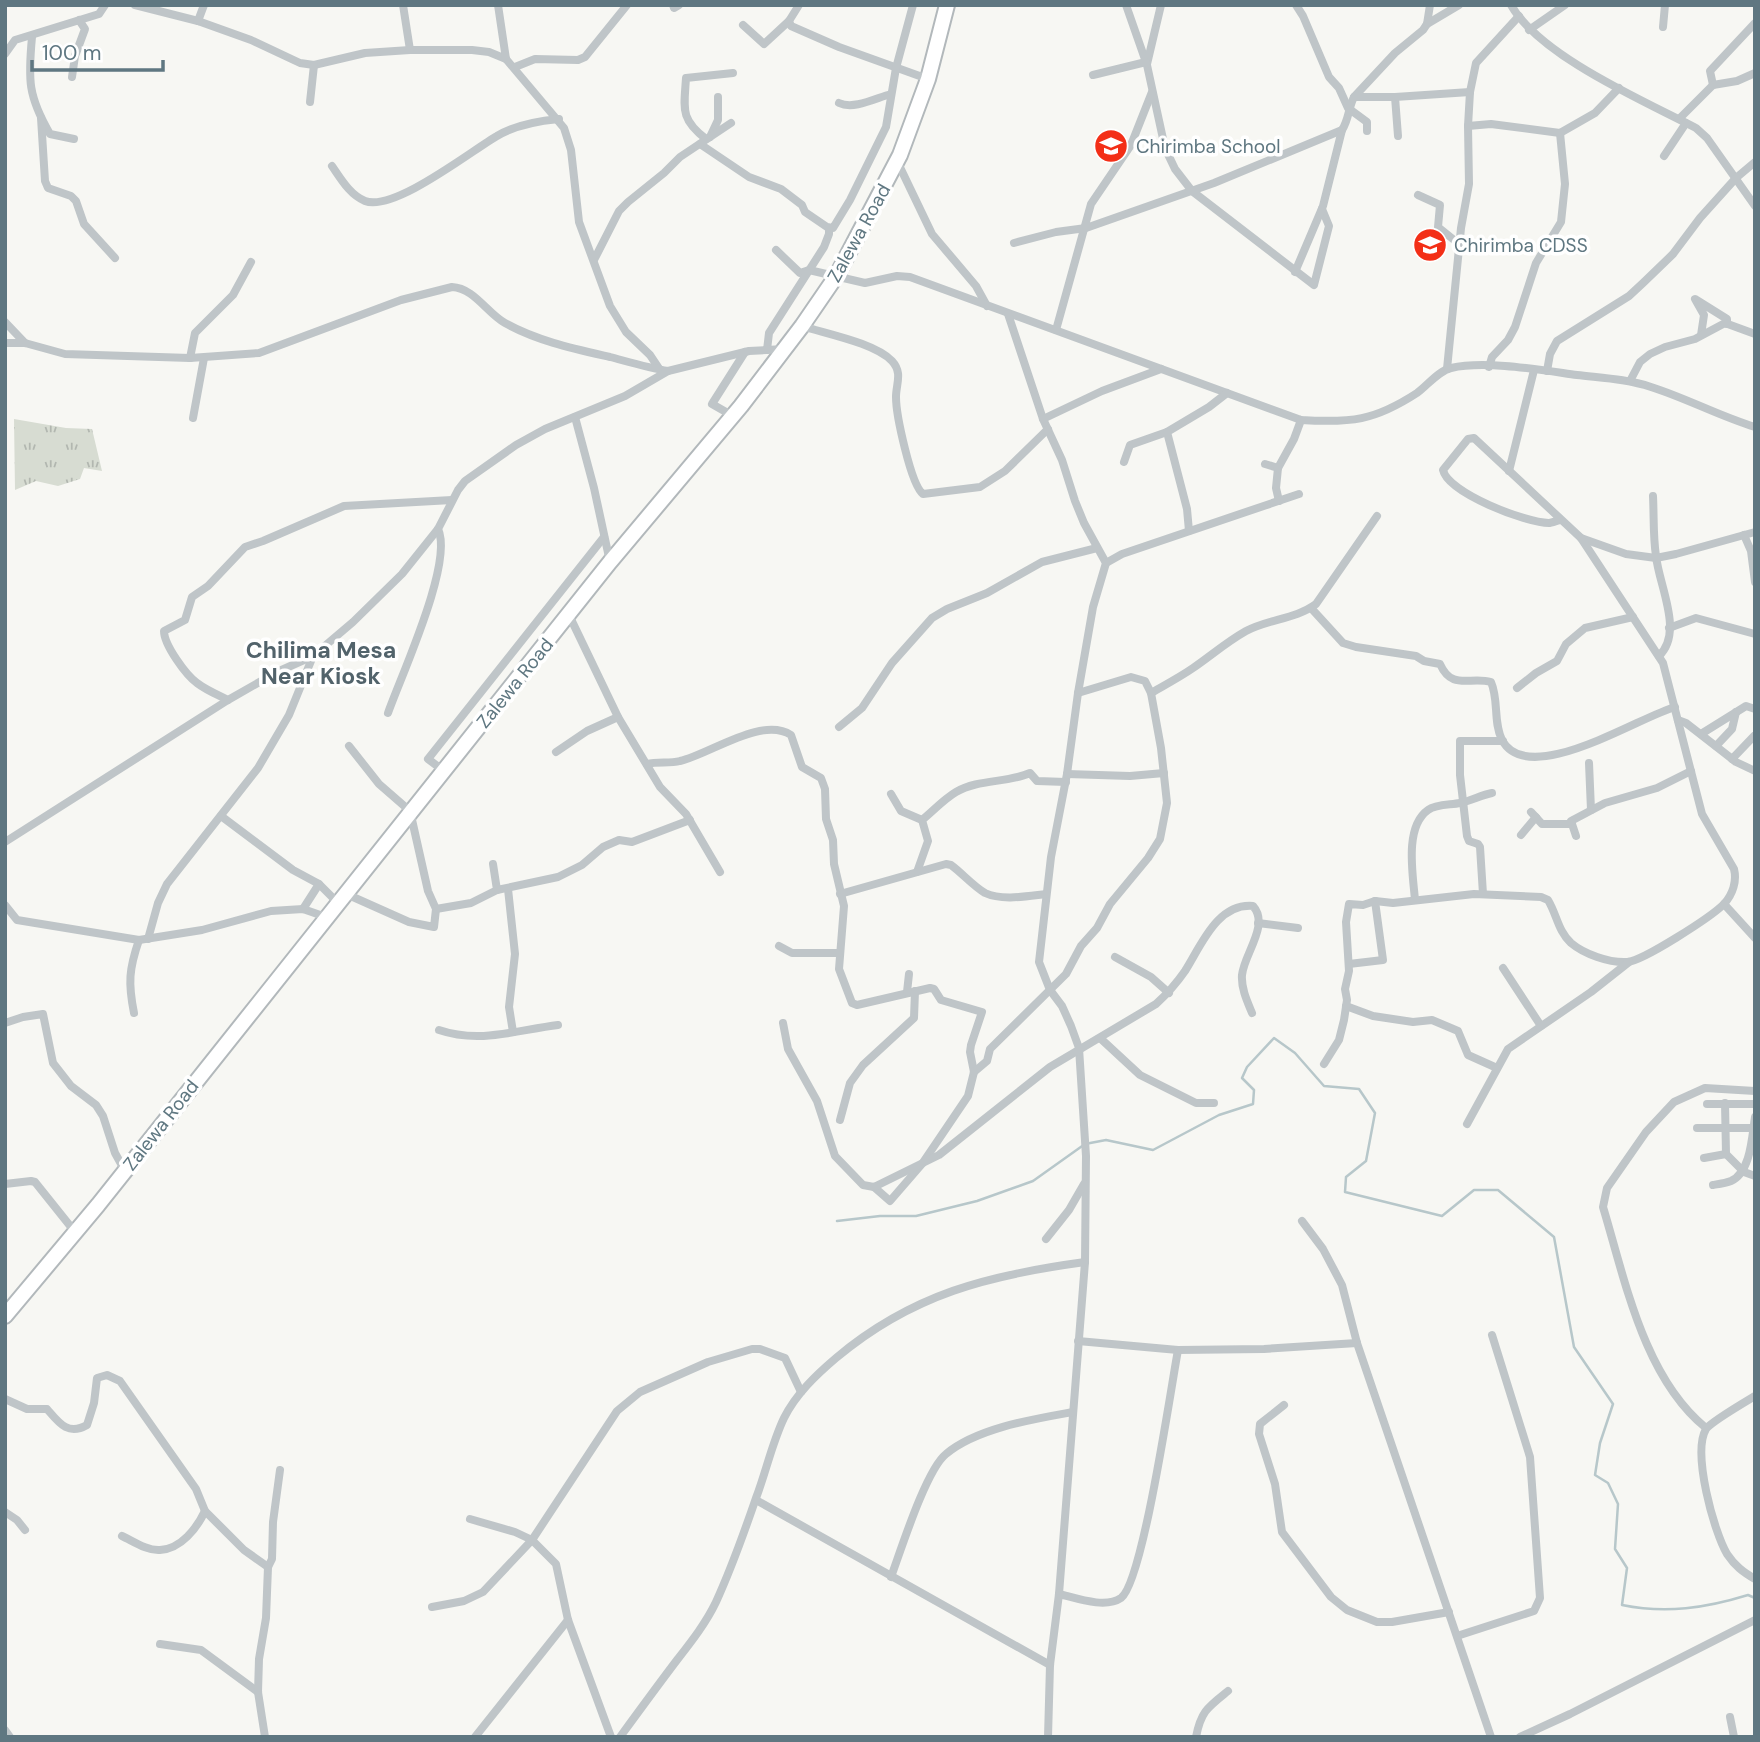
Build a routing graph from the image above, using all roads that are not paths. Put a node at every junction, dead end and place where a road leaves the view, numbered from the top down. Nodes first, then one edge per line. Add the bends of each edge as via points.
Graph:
1 (105, 5) edge
2 (135, 5) edge
3 (204, 5) edge
4 (403, 5) edge
5 (498, 5) edge
6 (627, 5) edge
7 (673, 5) edge
8 (679, 5) edge
9 (799, 5) edge
10 (913, 5) edge
11 (947, 5) edge
12 (1126, 5) edge
13 (1161, 5) edge
14 (1296, 5) edge
15 (1430, 5) edge
16 (1460, 5) edge
17 (1511, 5) edge
18 (1565, 5) edge
19 (1665, 5) edge
20 (1519, 16) junction
21 (79, 20) junction
22 (198, 21) junction
23 (789, 21) junction
24 (1755, 23) edge
25 (1427, 24) junction
26 (743, 26) dead end
27 (1663, 27) dead end
28 (1529, 30) junction
29 (32, 37) junction
30 (410, 50) junction
31 (5, 54) edge
32 (506, 59) junction
33 (1146, 63) junction
34 (314, 65) junction
35 (514, 67) junction
36 (896, 68) junction
37 (1755, 73) edge
38 (733, 74) dead end
39 (1093, 75) dead end
40 (72, 77) dead end
41 (928, 79) junction
42 (1713, 85) junction
43 (1619, 88) junction
44 (1152, 92) junction
45 (1470, 92) junction
46 (891, 94) junction
47 (718, 97) dead end
48 (1354, 97) junction
49 (1395, 97) junction
50 (310, 102) dead end
51 (839, 103) dead end
52 (1349, 108) junction
53 (41, 118) junction
54 (558, 119) junction
55 (1683, 121) junction
56 (731, 123) dead end
57 (1468, 126) junction
58 (1342, 130) junction
59 (1367, 131) dead end
60 (1560, 133) junction
61 (1398, 136) dead end
62 (74, 139) dead end
63 (705, 140) junction
64 (1664, 156) dead end
65 (897, 161) junction
66 (1755, 162) edge
67 (332, 166) dead end
68 (1736, 178) junction
69 (1192, 191) junction
70 (1418, 195) dead end
71 (1755, 206) edge
72 (1322, 209) junction
73 (829, 228) junction
74 (1086, 228) junction
75 (1014, 243) dead end
76 (1459, 244) junction
77 (776, 250) dead end
78 (115, 258) dead end
79 (594, 260) junction
80 (251, 262) dead end
81 (808, 270) junction
82 (1295, 272) junction
83 (837, 275) junction
84 (987, 306) junction
85 (1008, 314) junction
86 (5, 322) edge
87 (1727, 324) junction
88 (802, 326) junction
89 (1056, 330) junction
90 (1755, 334) edge
91 (1701, 335) junction
92 (5, 343) edge
93 (25, 343) junction
94 (784, 349) junction
95 (767, 350) junction
96 (744, 352) junction
97 (190, 358) junction
98 (204, 358) junction
99 (1489, 367) junction
100 (1161, 369) junction
101 (1447, 369) junction
102 (664, 370) junction
103 (1534, 370) junction
104 (1547, 371) junction
105 (1142, 374) junction
106 (1630, 381) junction
107 (1126, 387) dead end
108 (1227, 393) junction
109 (733, 416) junction
110 (575, 417) junction
111 (193, 418) dead end
112 (1043, 419) junction
113 (1301, 420) junction
114 (1755, 427) edge
115 (1048, 429) junction
116 (1167, 432) junction
117 (1124, 462) dead end
118 (1265, 464) dead end
119 (1278, 468) junction
120 (1508, 471) junction
121 (1299, 494) dead end
122 (1653, 496) dead end
123 (452, 500) junction
124 (1279, 501) junction
125 (1377, 516) dead end
126 (1560, 520) junction
127 (438, 529) junction
128 (1189, 531) junction
129 (1755, 532) edge
130 (1744, 535) junction
131 (604, 537) junction
132 (1581, 538) junction
133 (1097, 548) junction
134 (1656, 558) junction
135 (610, 562) junction
136 (1106, 563) junction
137 (1755, 582) edge
138 (1311, 608) junction
139 (569, 615) junction
140 (1633, 617) junction
141 (1669, 628) junction
142 (1755, 634) edge
143 (313, 656) junction
144 (1659, 656) junction
145 (1517, 688) dead end
146 (1078, 692) junction
147 (1151, 693) junction
148 (228, 700) junction
149 (1675, 707) junction
150 (1755, 709) edge
151 (1736, 712) junction
152 (388, 713) dead end
153 (618, 717) junction
154 (1678, 720) junction
155 (839, 727) dead end
156 (1701, 734) junction
157 (1754, 736) edge
158 (1503, 741) junction
159 (349, 746) dead end
160 (1716, 746) junction
161 (556, 752) dead end
162 (1732, 759) junction
163 (1590, 763) dead end
164 (647, 764) junction
165 (444, 771) junction
166 (1691, 771) junction
167 (1755, 771) edge
168 (1164, 773) junction
169 (1067, 778) junction
170 (1492, 793) dead end
171 (891, 794) dead end
172 (1464, 802) junction
173 (1591, 810) junction
174 (410, 811) junction
175 (221, 816) junction
176 (690, 820) junction
177 (922, 820) junction
178 (1572, 824) junction
179 (1521, 835) dead end
180 (1576, 836) dead end
181 (5, 842) edge
182 (493, 864) dead end
183 (720, 872) dead end
184 (917, 872) junction
185 (320, 884) junction
186 (508, 889) junction
187 (497, 890) junction
188 (840, 894) junction
189 (1046, 894) junction
190 (1483, 894) junction
191 (341, 898) junction
192 (1415, 900) junction
193 (1375, 901) junction
194 (1724, 904) junction
195 (5, 905) edge
196 (436, 908) junction
197 (303, 909) junction
198 (326, 916) junction
199 (1258, 923) junction
200 (1297, 928) dead end
201 (1755, 938) edge
202 (144, 940) junction
203 (779, 946) dead end
204 (839, 953) junction
205 (1115, 957) dead end
206 (1629, 962) junction
207 (1349, 964) junction
208 (1503, 968) dead end
209 (909, 974) dead end
210 (1051, 990) junction
211 (911, 991) junction
212 (1169, 993) junction
213 (1346, 1006) junction
214 (134, 1013) dead end
215 (1252, 1013) dead end
216 (5, 1023) edge
217 (783, 1023) dead end
218 (558, 1025) dead end
219 (1542, 1026) junction
220 (439, 1030) dead end
221 (513, 1032) junction
222 (1100, 1038) junction
223 (1079, 1048) junction
224 (1324, 1065) dead end
225 (1497, 1068) junction
226 (974, 1072) junction
227 (1755, 1091) edge
228 (1213, 1103) dead end
229 (1725, 1103) junction
230 (1707, 1104) dead end
231 (1755, 1104) edge
232 (1755, 1117) edge
233 (840, 1120) dead end
234 (1467, 1124) dead end
235 (1697, 1128) dead end
236 (1725, 1128) junction
237 (1753, 1128) edge
238 (1726, 1154) junction
239 (1704, 1158) dead end
240 (922, 1164) junction
241 (125, 1171) junction
242 (1743, 1171) junction
243 (1755, 1176) edge
244 (1086, 1181) junction
245 (5, 1184) edge
246 (1713, 1185) dead end
247 (874, 1188) junction
248 (1302, 1221) dead end
249 (75, 1232) junction
250 (1046, 1239) dead end
251 (1085, 1262) junction
252 (5, 1316) edge
253 (1493, 1335) dead end
254 (1078, 1341) junction
255 (1357, 1343) junction
256 (1178, 1350) junction
257 (801, 1392) junction
258 (1755, 1396) edge
259 (5, 1399) edge
260 (1284, 1405) dead end
261 (1073, 1412) junction
262 (1706, 1428) junction
263 (280, 1470) dead end
264 (756, 1500) junction
265 (5, 1511) edge
266 (205, 1511) junction
267 (470, 1519) dead end
268 (25, 1530) dead end
269 (122, 1536) dead end
270 (532, 1540) junction
271 (268, 1567) junction
272 (891, 1577) junction
273 (1755, 1579) edge
274 (1059, 1594) junction
275 (432, 1607) dead end
276 (1449, 1612) junction
277 (568, 1620) junction
278 (1755, 1620) edge
279 (1457, 1636) junction
280 (160, 1644) dead end
281 (1050, 1665) junction
282 (1228, 1691) dead end
283 (258, 1692) junction
284 (1730, 1717) dead end
285 (5, 1730) edge
286 (10, 1737) edge
287 (265, 1737) edge
288 (475, 1737) edge
289 (611, 1737) edge
290 (620, 1737) edge
291 (1048, 1737) edge
292 (1196, 1737) edge
293 (1491, 1737) edge
294 (1520, 1737) edge
295 (1734, 1737) edge

1 - 21 street via 99,14
2 - 22 street
3 - 22 street
4 - 30 street
5 - 32 street
6 - 35 street via 585,57 535,60
7 - 8 street
9 - 23 street
10 - 36 street
11 - 41 highway, Zalewa Road
12 - 33 street
13 - 33 street
14 - 52 street via 1329,77
15 - 25 street
16 - 25 street
17 - 20 street
18 - 28 street
19 - 27 street
20 - 28 street
20 - 45 street via 1478,60
21 - 29 street
21 - 40 street via 85,29
22 - 34 street
23 - 26 street via 764,44
23 - 36 street via 803,32
24 - 42 street via 1710,71
25 - 48 street
28 - 43 street
29 - 31 street via 15,40
29 - 53 street via 30,87
30 - 32 street via 472,50
30 - 34 street via 365,53
32 - 35 street
33 - 39 street
33 - 44 street
34 - 50 street
35 - 54 street
36 - 41 street
36 - 46 street
37 - 42 street
38 - 63 street via 685,78 683,111 690,127
41 - 65 highway, Zalewa Road
42 - 55 street
43 - 55 street
43 - 60 street via 1595,113
44 - 69 street via 1168,158
44 - 74 street via 1131,145 1096,194
45 - 49 street
45 - 57 street
46 - 51 street via 860,104
46 - 73 street via 883,135 850,200
47 - 63 street via 718,120
48 - 49 street
48 - 52 street
49 - 61 street
52 - 58 street via 1349,120
52 - 59 street via 1367,122
53 - 62 street via 50,134
53 - 78 street via 48,188 76,201 84,224
54 - 67 street via 498,135 424,184 375,202 364,200 345,185
54 - 79 street via 571,150 579,222
55 - 64 street
55 - 68 street via 1707,138
56 - 63 street
57 - 60 street via 1491,124
57 - 76 street via 1469,184
58 - 69 street
58 - 72 street
60 - 99 street via 1565,184 1561,222 1536,263 1515,327
63 - 73 street via 749,177 781,189
63 - 79 street via 619,211
65 - 83 highway, Zalewa Road
65 - 84 street via 928,228
66 - 68 street
68 - 71 street
68 - 104 street via 1636,289 1557,341
69 - 74 street
69 - 82 street
70 - 76 street via 1440,205 1438,227
72 - 82 street
72 - 82 street via 1329,226 1314,285
73 - 81 street via 824,247
74 - 75 street
74 - 89 street
76 - 101 street
77 - 81 street via 800,273
79 - 102 street via 619,323
80 - 97 street via 233,295 195,333
81 - 83 street
81 - 95 street via 769,333
83 - 84 street via 865,283 909,277
83 - 88 highway, Zalewa Road
84 - 85 street
85 - 89 street
85 - 112 street
86 - 93 street
87 - 90 street
87 - 91 street
87 - 91 street via 1727,319 1695,299 1703,315
88 - 94 highway, Zalewa Road
88 - 115 street via 874,350 892,361 898,370 896,399 906,454 923,494 980,487 1005,471
89 - 100 street
91 - 106 street via 1650,354
92 - 93 street
93 - 97 street via 65,354
94 - 95 street
94 - 109 highway, Zalewa Road
95 - 96 street
96 - 102 street
96 - 109 street via 712,404
97 - 98 street
98 - 102 street via 259,353 401,300 452,287 469,293 503,323 526,333
98 - 111 street
99 - 101 street
99 - 103 street
100 - 105 street
100 - 108 street
101 - 113 street via 1388,411 1363,420
102 - 110 street via 636,391
103 - 104 street
103 - 120 street
104 - 106 street
105 - 107 street
105 - 112 street
106 - 114 street
108 - 113 street
108 - 116 street
109 - 135 highway, Zalewa Road
110 - 123 street via 535,434 486,464 465,481
110 - 131 street
112 - 115 street
113 - 119 street
115 - 133 street
116 - 117 street via 1130,445
116 - 128 street
118 - 119 street
119 - 124 street
120 - 126 street
120 - 126 street via 1471,437 1443,473 1474,499 1541,522
121 - 124 street
122 - 134 street
123 - 127 street
123 - 148 street via 335,508 236,554 192,597 185,620 164,631 166,644 190,676
124 - 128 street
125 - 138 street
126 - 132 street
127 - 143 street via 402,574
127 - 152 street via 442,547 433,591
128 - 136 street
129 - 130 street
130 - 134 street
130 - 137 street
131 - 135 street
131 - 165 street via 428,759
132 - 134 street via 1626,554
132 - 140 street
133 - 136 street
133 - 155 street via 1042,562 932,618 886,671 862,708
134 - 141 street
135 - 139 highway, Zalewa Road
136 - 146 street
138 - 147 street via 1247,631
138 - 158 street via 1343,643 1416,656 1440,664 1444,673 1458,681 1491,682
139 - 153 street
139 - 165 highway, Zalewa Road
140 - 144 street
140 - 145 street via 1585,628 1566,644 1557,661
141 - 142 street via 1696,618
141 - 144 street via 1667,646
143 - 148 street
143 - 175 street via 283,725 258,768
144 - 149 street
146 - 147 street via 1131,677 1145,681
146 - 169 street
147 - 168 street
148 - 181 street
149 - 154 street
149 - 158 street via 1549,757 1525,754
150 - 151 street via 1746,706
151 - 156 street
151 - 160 street via 1732,729
153 - 161 street
153 - 164 street
154 - 156 street
154 - 166 street
156 - 160 street
157 - 162 street
158 - 172 street via 1460,741
159 - 174 street
160 - 162 street
162 - 167 street
163 - 173 street
164 - 176 street via 660,787
164 - 188 street via 676,762 757,732 779,729 791,735 802,767 821,778 825,789
165 - 174 highway, Zalewa Road
166 - 173 street
166 - 194 street via 1702,814 1736,876
168 - 169 street
168 - 210 street via 1167,803 1160,839
169 - 177 street via 1037,781 1030,773 975,785 956,792
169 - 189 street
170 - 172 street
171 - 177 street via 901,811
172 - 190 street via 1468,839 1480,847
172 - 192 street via 1429,810 1416,828 1412,844
173 - 178 street
174 - 191 highway, Zalewa Road
174 - 196 street
175 - 185 street via 293,870
175 - 202 street via 167,884
176 - 183 street
176 - 186 street via 632,842 614,842 558,877
177 - 184 street via 928,841
178 - 179 street via 1542,824 1534,814
178 - 180 street
182 - 187 street
184 - 188 street
184 - 189 street via 951,864 992,895
185 - 191 street
185 - 197 street
186 - 187 street
186 - 221 street via 515,954 509,1000
187 - 196 street via 471,903
188 - 204 street via 844,914
189 - 210 street via 1039,962
190 - 192 street
190 - 206 street via 1548,900 1558,926 1573,945 1602,958
191 - 196 street via 434,927
191 - 198 highway, Zalewa Road
192 - 193 street
193 - 207 street via 1349,904
193 - 207 street via 1383,960
194 - 201 street
194 - 206 street via 1649,954
195 - 202 street via 17,920
197 - 198 street
197 - 202 street via 271,911
198 - 241 highway, Zalewa Road
199 - 200 street
199 - 212 street via 1253,906 1224,914
199 - 215 street via 1242,972
202 - 214 street via 131,963
203 - 204 street via 792,953
204 - 211 street via 839,969 854,1005
205 - 212 street
206 - 219 street
207 - 213 street
208 - 219 street
209 - 211 street
210 - 223 street
210 - 226 street via 990,1049 987,1061
211 - 226 street via 934,989 941,1000 982,1011 970,1052
211 - 233 street via 914,1018 863,1065 850,1083
212 - 222 street
213 - 224 street via 1339,1040
213 - 225 street via 1373,1016 1432,1020 1458,1031 1468,1055
216 - 241 street via 43,1014 53,1063 103,1115
217 - 247 street via 789,1049 817,1101 835,1156 863,1185
218 - 221 street
219 - 225 street via 1508,1049
220 - 221 street via 479,1037
222 - 223 street
222 - 228 street via 1140,1075 1196,1103
223 - 240 street
223 - 244 street
225 - 234 street
226 - 240 street via 968,1096
227 - 262 street via 1705,1088 1674,1102 1646,1132 1607,1188 1603,1206 1642,1332 1687,1413
229 - 230 street
229 - 231 street
229 - 236 street
232 - 237 street
235 - 236 street
236 - 237 street
236 - 238 street
237 - 242 street
238 - 239 street
238 - 242 street
240 - 247 street
240 - 247 street via 891,1201
241 - 249 highway, Zalewa Road
242 - 243 street
242 - 246 street via 1732,1181
244 - 250 street
244 - 251 street
245 - 249 street via 35,1182
248 - 255 street via 1342,1285
249 - 252 highway, Zalewa Road
251 - 254 street
251 - 257 street via 980,1282 911,1307 844,1351
253 - 279 street via 1530,1457 1539,1598 1534,1611
254 - 256 street
254 - 261 street
255 - 256 street
255 - 276 street
256 - 274 street via 1141,1553 1127,1591 1112,1602
257 - 264 street via 785,1417
257 - 270 street via 785,1357 760,1349 708,1362 640,1392 607,1423
258 - 262 street
259 - 266 street via 27,1409 47,1409 65,1428 76,1430 87,1425 97,1378 107,1375 120,1381 196,1489
260 - 276 street via 1260,1424 1259,1434 1275,1484 1279,1524 1288,1543 1331,1597 1347,1610 1377,1622
261 - 272 street via 974,1437 944,1455 926,1485
261 - 274 street
262 - 273 street via 1703,1482 1717,1532 1739,1570
263 - 271 street
264 - 272 street
264 - 290 street via 715,1604
265 - 268 street
266 - 269 street via 184,1541 171,1547 159,1550
266 - 271 street
267 - 270 street
270 - 275 street via 483,1592
270 - 277 street via 556,1564
271 - 283 street
272 - 281 street
274 - 281 street
276 - 279 street
277 - 288 street
277 - 289 street
278 - 294 street
279 - 293 street
280 - 283 street via 201,1650
281 - 291 street
282 - 292 street via 1205,1709
283 - 287 street
284 - 295 street
285 - 286 street

